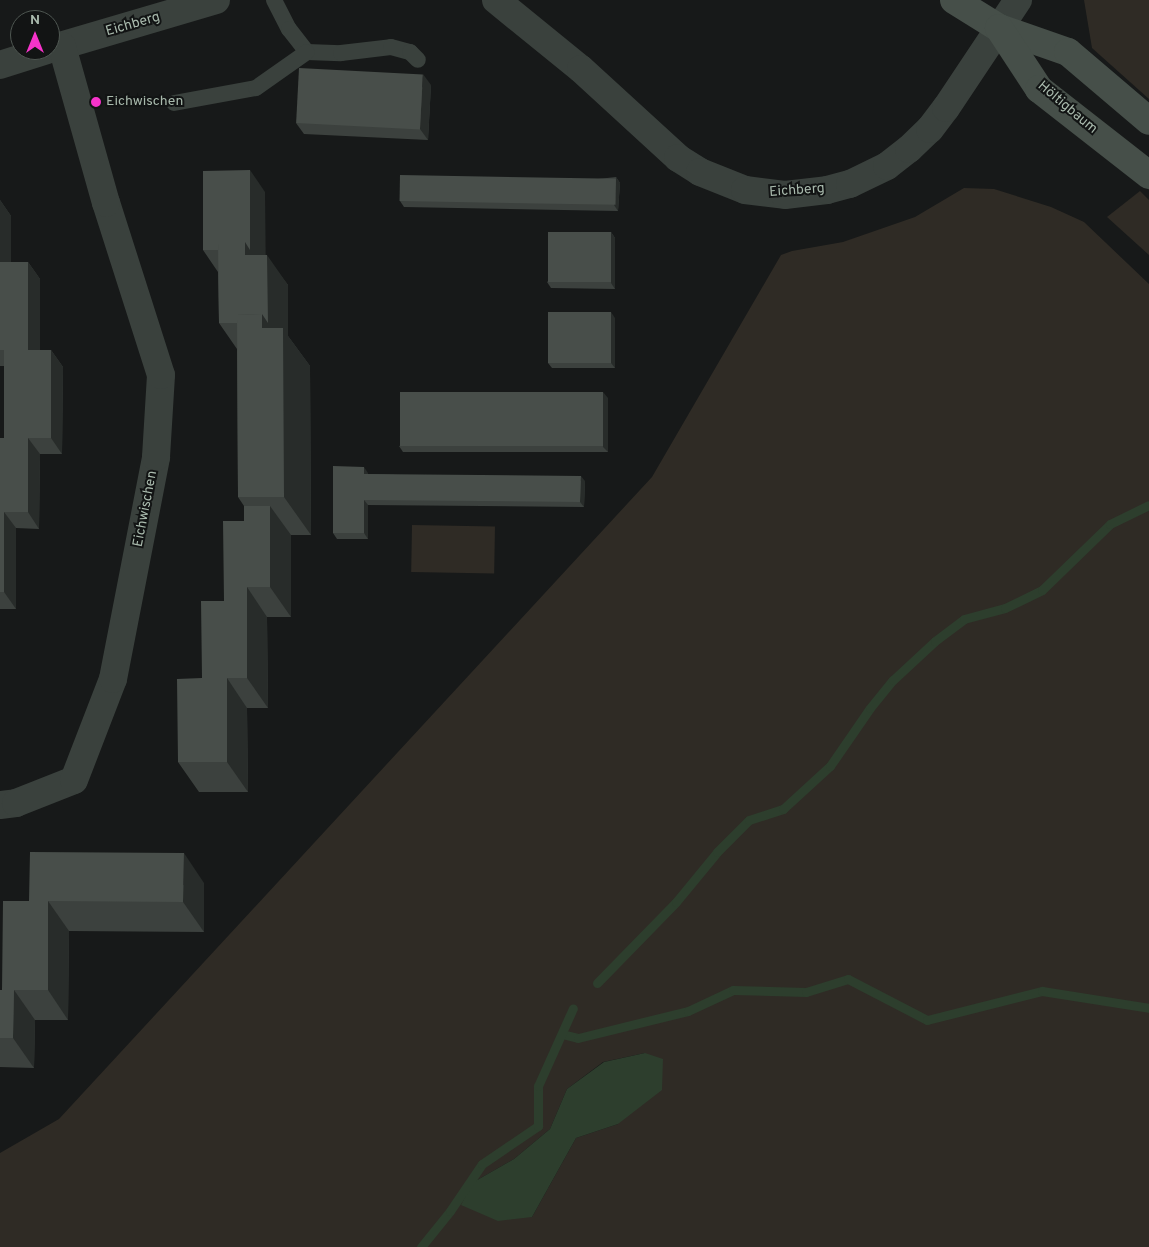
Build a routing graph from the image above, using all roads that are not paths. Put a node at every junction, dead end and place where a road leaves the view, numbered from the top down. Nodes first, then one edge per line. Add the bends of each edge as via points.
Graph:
1 (216, 0) edge
2 (274, 0) edge
3 (496, 0) edge
4 (954, 0) edge
5 (1018, 0) edge
6 (999, 28) junction
7 (60, 46) edge
8 (307, 52) junction
9 (16, 60) edge
10 (57, 60) edge
11 (418, 60) dead end
12 (0, 65) edge
13 (174, 103) dead end
14 (1149, 121) edge
15 (1149, 175) edge
16 (0, 805) edge

1 - 7 street, Eichberg
2 - 8 lane via 289,29
3 - 6 street, Eichberg via 581,69 678,158 730,186 778,195 827,190 857,182 909,150 930,129
4 - 6 main road, Höltigbaum
5 - 6 street, Eichberg
6 - 14 main road, Höltigbaum via 1068,52
6 - 15 main road, Höltigbaum via 1039,89
8 - 11 lane via 341,53 391,47 410,52
8 - 13 lane via 256,88
9 - 12 street, Eichberg
10 - 16 street, Eichwischen via 161,375 156,457 113,679 74,780 16,803

